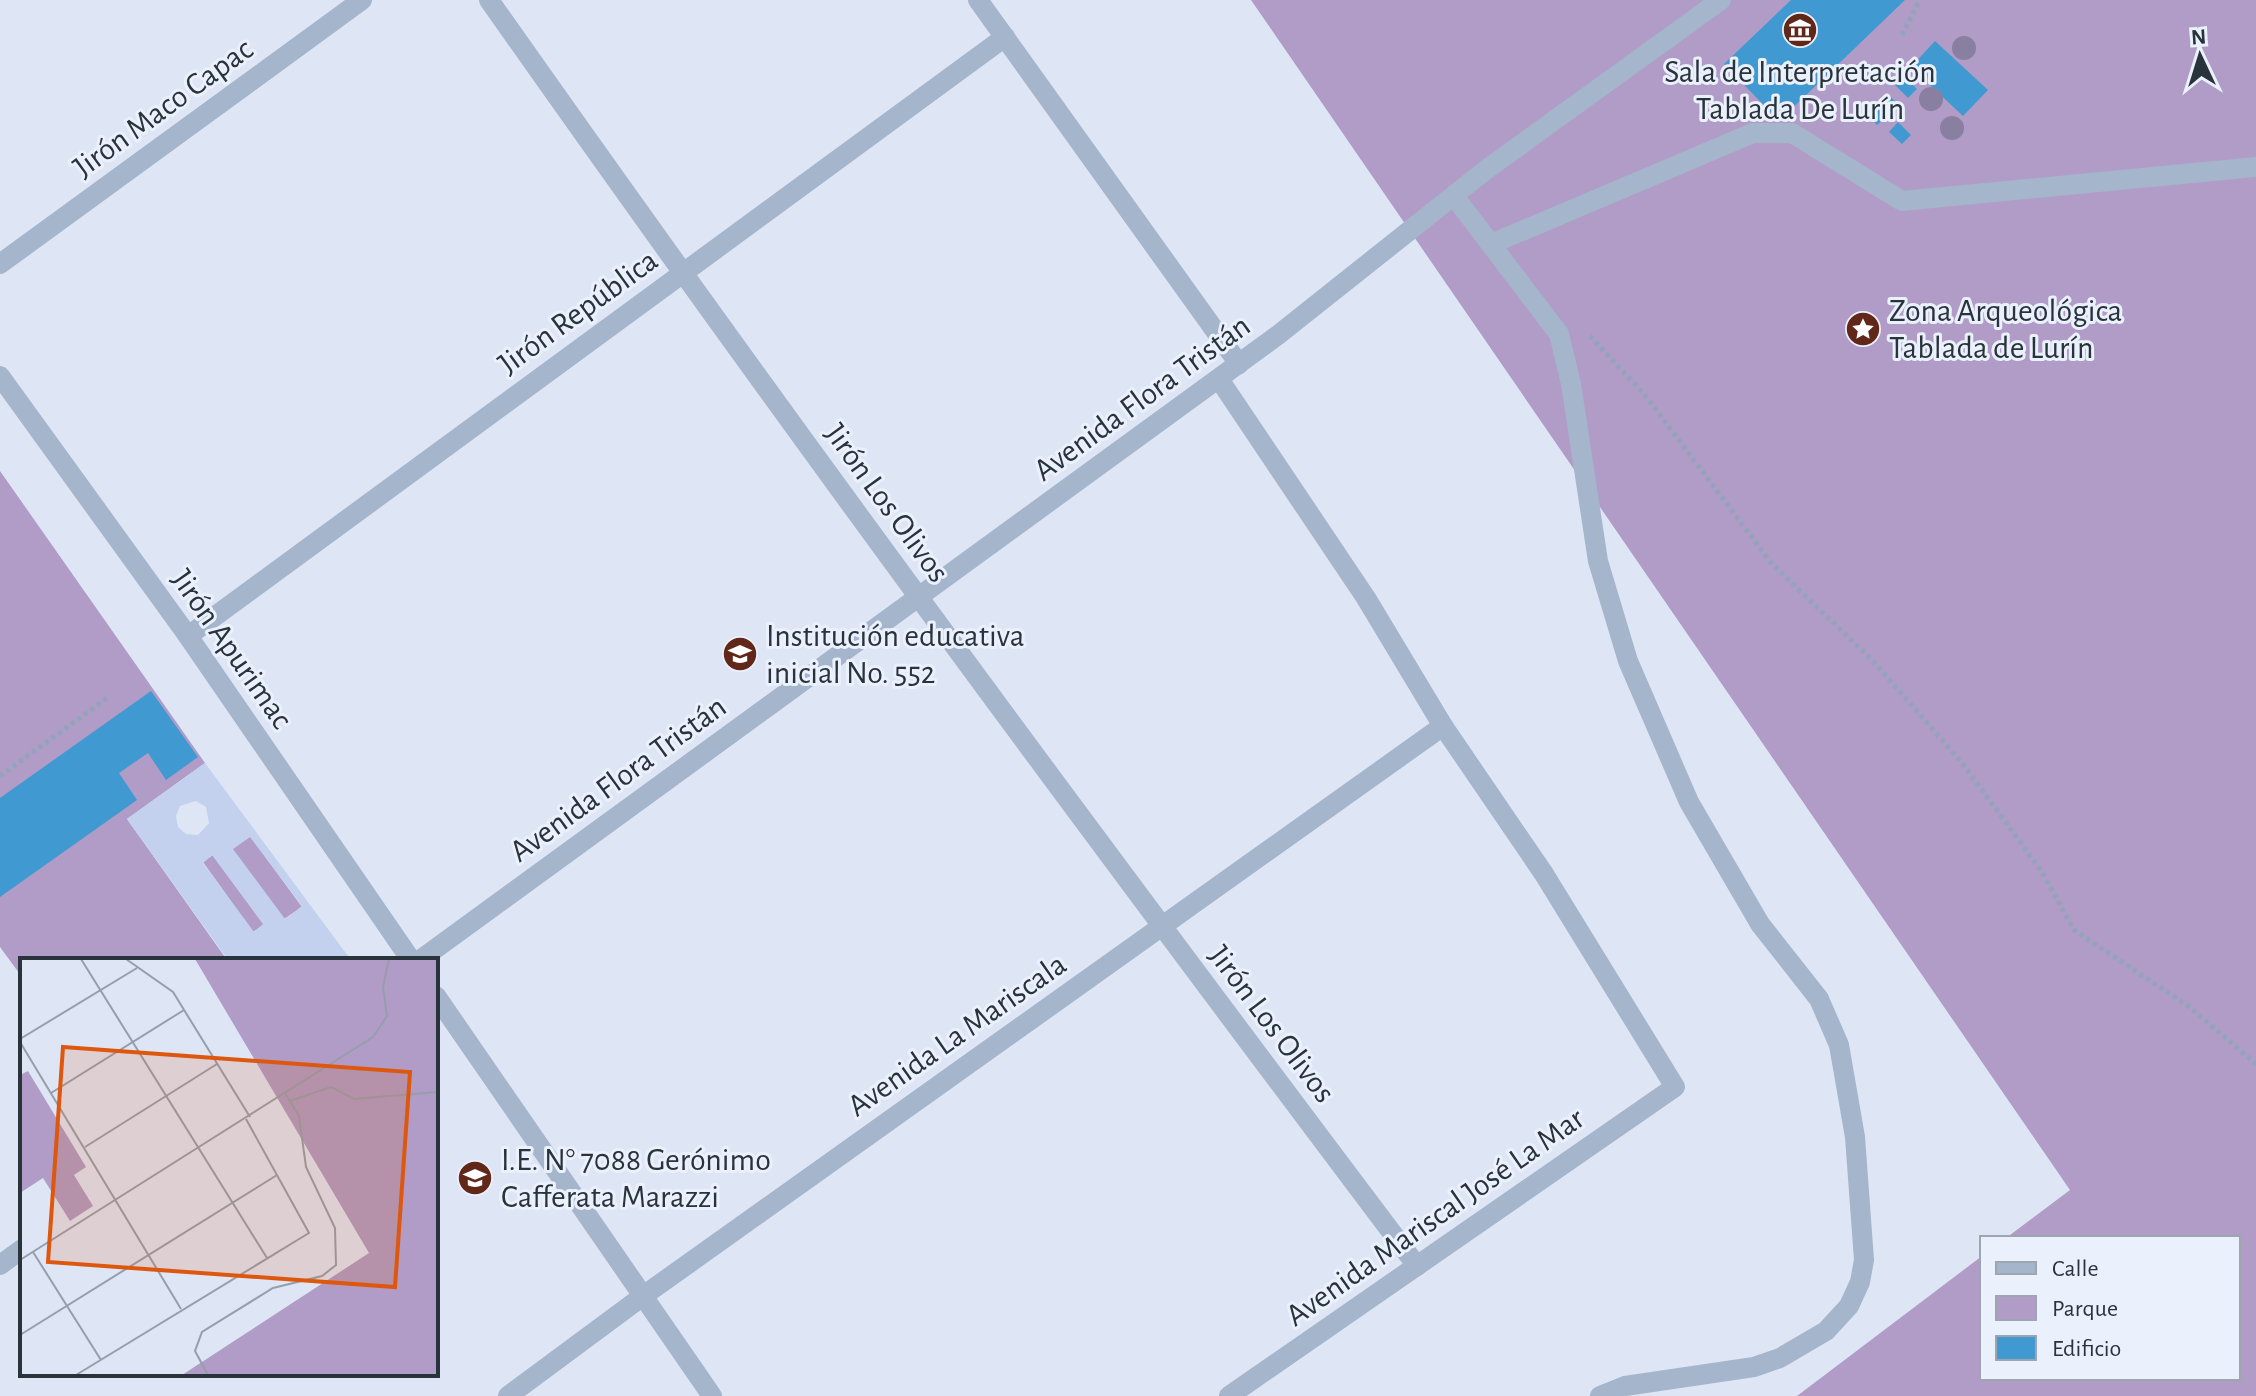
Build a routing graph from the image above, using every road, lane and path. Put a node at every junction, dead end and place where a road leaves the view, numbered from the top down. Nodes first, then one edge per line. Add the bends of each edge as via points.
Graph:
1 (362, 0) edge
2 (489, 0) edge
3 (978, 0) edge
4 (1721, 0) edge
5 (1920, 0) edge
6 (1902, 35) dead end
7 (1005, 37) junction
8 (2256, 167) edge
9 (1454, 196) junction
10 (1491, 244) junction
11 (0, 264) edge
12 (682, 274) junction
13 (1588, 333) dead end
14 (1239, 364) junction
15 (0, 376) edge
16 (1219, 379) junction
17 (919, 597) junction
18 (188, 636) junction
19 (110, 696) dead end
20 (1443, 726) junction
21 (0, 776) edge
22 (1161, 926) junction
23 (410, 958) edge
24 (423, 958) edge
25 (438, 999) edge
26 (2256, 1064) edge
27 (20, 1250) edge
28 (0, 1265) edge
29 (1417, 1266) junction
30 (643, 1296) junction
31 (508, 1396) edge
32 (712, 1396) edge
33 (1229, 1396) edge
34 (1600, 1396) edge

1 - 11 street, Jirón Maco Capac
2 - 12 street, Jirón Los Olivos
3 - 7 street
4 - 9 street, Avenida Flora Tristán
5 - 6 path
7 - 12 street, Jirón República
7 - 14 street
8 - 10 street via 1902,201 1792,133 1753,133
9 - 10 street
9 - 14 street, Avenida Flora Tristán
10 - 34 street via 1559,334 1598,561 1628,661 1689,802 1760,924 1819,999 1839,1045 1855,1137 1864,1260 1849,1306 1826,1331 1754,1367 1625,1386
12 - 17 street, Jirón Los Olivos
12 - 18 street, Jirón República
13 - 26 path via 1644,394 1772,564 1872,660 1963,764 2042,872 2074,930 2188,1006
14 - 16 street, Avenida Flora Tristán
15 - 18 street, Jirón Apurimac
16 - 17 street, Avenida Flora Tristán
16 - 20 street via 1366,598
17 - 22 street, Jirón Los Olivos
17 - 24 street, Avenida Flora Tristán
18 - 23 street, Jirón Apurimac
19 - 21 path
20 - 22 street, Avenida La Mariscala
20 - 29 street, Avenida Mariscal José La Mar via 1544,874 1675,1087
22 - 29 street, Jirón Los Olivos
22 - 30 street, Avenida La Mariscala
25 - 30 street
27 - 28 street
29 - 33 street, Avenida Mariscal José La Mar
30 - 31 street, Avenida La Mariscala
30 - 32 street

